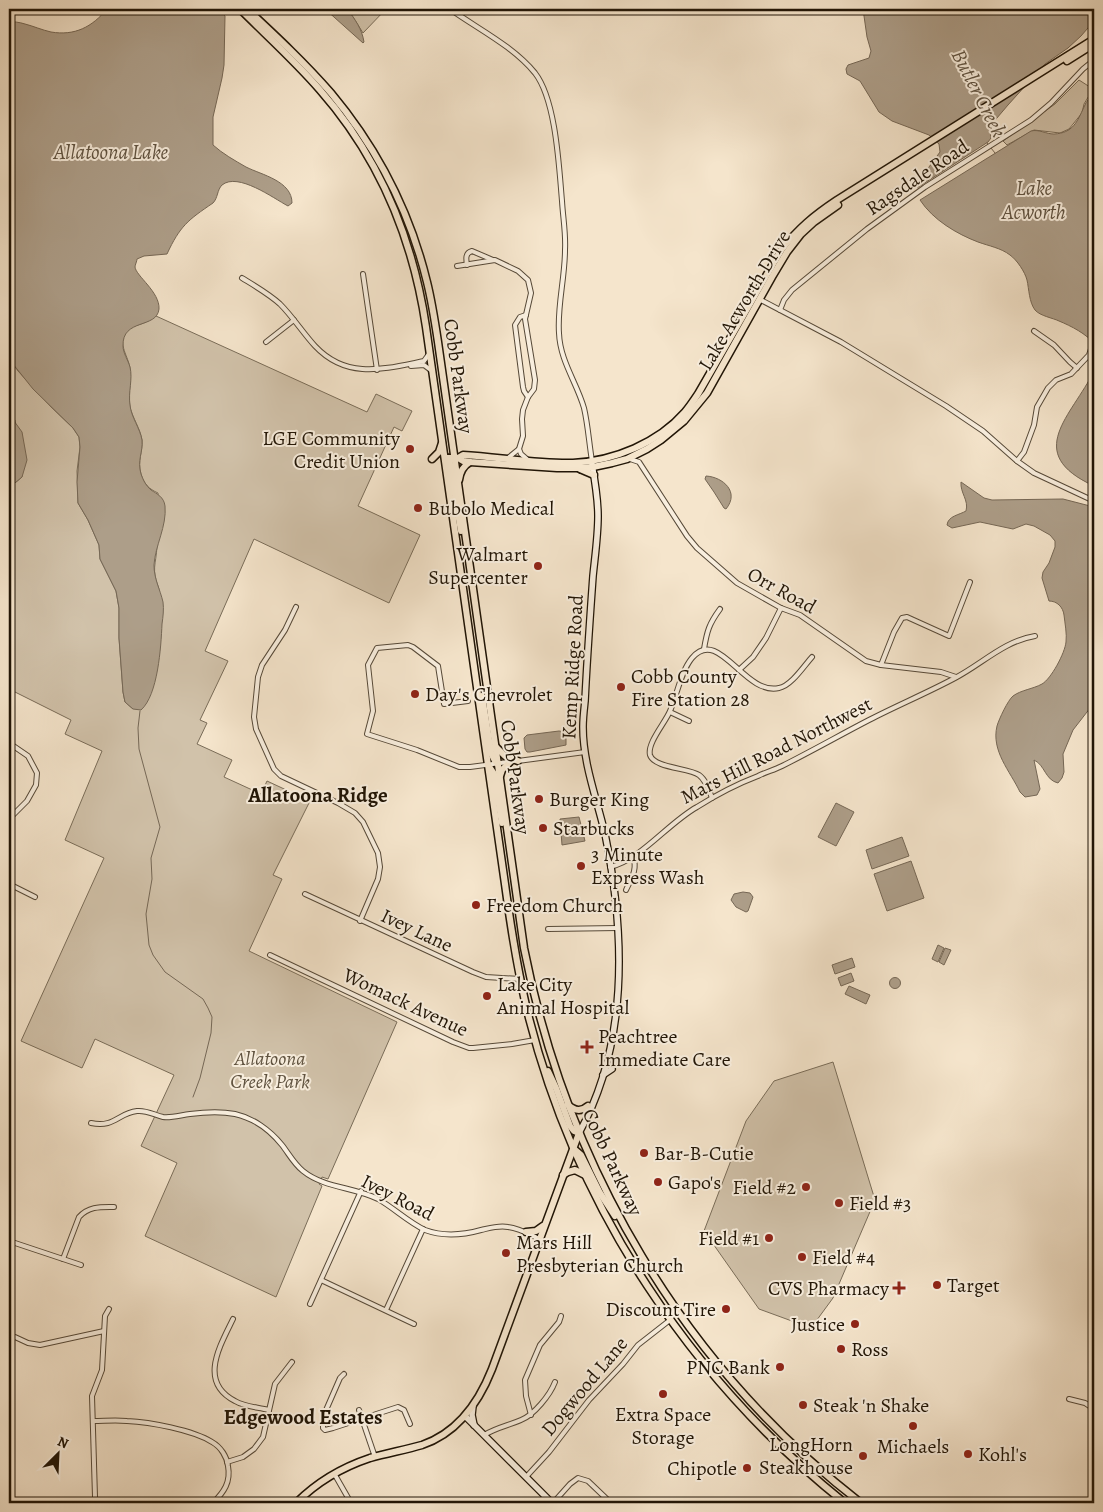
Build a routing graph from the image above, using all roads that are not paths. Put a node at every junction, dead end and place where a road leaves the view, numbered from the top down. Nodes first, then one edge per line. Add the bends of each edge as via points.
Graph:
1 (240, 9) edge
2 (248, 9) edge
3 (450, 9) edge
4 (1092, 43) edge
5 (1094, 60) edge
6 (383, 177) junction
7 (495, 260) junction
8 (467, 265) junction
9 (457, 266) dead end
10 (363, 274) dead end
11 (242, 278) dead end
12 (756, 298) junction
13 (780, 310) junction
14 (526, 315) junction
15 (294, 320) junction
16 (1034, 331) dead end
17 (266, 342) dead end
18 (1091, 349) dead end
19 (430, 351) junction
20 (409, 366) junction
21 (1077, 368) junction
22 (377, 370) junction
23 (433, 372) junction
24 (528, 397) junction
25 (442, 442) junction
26 (519, 449) junction
27 (642, 452) junction
28 (432, 458) dead end
29 (452, 458) junction
30 (508, 458) junction
31 (627, 458) junction
32 (528, 460) junction
33 (1017, 461) junction
34 (470, 462) junction
35 (639, 462) junction
36 (592, 464) junction
37 (577, 468) junction
38 (594, 475) junction
39 (459, 488) junction
40 (1094, 501) edge
41 (466, 543) junction
42 (970, 582) dead end
43 (296, 607) dead end
44 (781, 608) junction
45 (720, 609) dead end
46 (1035, 636) dead end
47 (704, 649) junction
48 (812, 657) dead end
49 (881, 665) junction
50 (739, 670) junction
51 (956, 678) junction
52 (476, 683) junction
53 (468, 701) dead end
54 (670, 712) junction
55 (689, 721) dead end
56 (9, 743) edge
57 (495, 746) junction
58 (585, 752) junction
59 (518, 761) junction
60 (510, 762) junction
61 (497, 763) junction
62 (484, 765) junction
63 (499, 778) junction
64 (712, 798) junction
65 (9, 819) edge
66 (508, 838) junction
67 (633, 857) junction
68 (610, 867) junction
69 (9, 884) edge
70 (626, 890) dead end
71 (305, 894) dead end
72 (35, 898) dead end
73 (360, 921) junction
74 (618, 928) junction
75 (548, 929) dead end
76 (270, 955) dead end
77 (520, 979) junction
78 (535, 1040) junction
79 (541, 1060) junction
80 (605, 1066) junction
81 (612, 1069) dead end
82 (603, 1075) junction
83 (568, 1105) junction
84 (588, 1106) junction
85 (91, 1123) dead end
86 (579, 1133) junction
87 (573, 1148) junction
88 (585, 1175) junction
89 (562, 1176) junction
90 (361, 1192) junction
91 (114, 1207) dead end
92 (544, 1225) junction
93 (423, 1229) junction
94 (626, 1229) junction
95 (526, 1232) junction
96 (539, 1239) junction
97 (9, 1241) edge
98 (63, 1259) junction
99 (81, 1265) dead end
100 (321, 1280) junction
101 (310, 1304) dead end
102 (109, 1309) dead end
103 (386, 1310) junction
104 (561, 1316) dead end
105 (232, 1320) dead end
106 (670, 1320) junction
107 (414, 1324) dead end
108 (104, 1331) junction
109 (15, 1337) dead end
110 (292, 1362) dead end
111 (344, 1374) dead end
112 (555, 1382) dead end
113 (1069, 1399) dead end
114 (473, 1406) junction
115 (1094, 1409) edge
116 (269, 1410) junction
117 (359, 1410) dead end
118 (530, 1415) junction
119 (465, 1416) junction
120 (362, 1419) junction
121 (93, 1421) junction
122 (410, 1424) dead end
123 (475, 1427) junction
124 (484, 1435) junction
125 (375, 1457) junction
126 (228, 1462) junction
127 (335, 1475) junction
128 (526, 1477) junction
129 (95, 1497) dead end
130 (213, 1503) edge
131 (296, 1503) edge
132 (351, 1503) edge
133 (552, 1503) edge
134 (611, 1503) edge
135 (845, 1503) edge
136 (861, 1503) edge

1 - 6 main road, Cobb Parkway via 332,104
2 - 6 main road, Cobb Parkway via 331,93 360,131
3 - 36 street via 508,48 537,77 546,95 559,160 564,228 559,341 584,408
4 - 12 main road, Lake Acworth Drive via 816,214 781,250
5 - 13 street, Ragsdale Road via 1031,120 898,206 826,262 792,290
6 - 19 main road, Cobb Parkway via 412,260
6 - 29 main road, Cobb Parkway via 402,207 428,284
7 - 8 street
7 - 8 street via 472,251 466,256
7 - 14 street via 518,271 528,280 531,293
8 - 9 street
10 - 22 street
11 - 15 street via 273,298
12 - 13 street
12 - 27 main road, Lake Acworth Drive via 699,404 678,427
12 - 36 main road, Lake Acworth Drive via 685,412 641,445
13 - 33 street via 841,342 946,406 983,431
14 - 24 street via 535,380 534,389
14 - 24 street via 520,317 515,325 523,387
15 - 17 street
15 - 22 street via 316,347 330,358 352,368
16 - 21 street
18 - 21 street
19 - 20 street via 425,360
19 - 23 main road, Cobb Parkway
20 - 22 street
20 - 23 street via 424,365
21 - 33 street via 1048,388 1037,407 1024,452
23 - 25 main road, Cobb Parkway
24 - 26 street via 523,410 523,436
25 - 28 main road via 439,452
25 - 29 main road, Cobb Parkway
26 - 30 street
26 - 32 street
27 - 31 main road, Lake Acworth Drive
27 - 35 street
29 - 30 main road, Lake Acworth Drive via 463,455
29 - 34 main road, Lake Acworth Drive
29 - 39 main road, Cobb Parkway
29 - 41 main road via 458,518
29 - 52 main road, Cobb Parkway
30 - 32 main road, Lake Acworth Drive
31 - 35 street
31 - 36 main road, Lake Acworth Drive
32 - 36 main road, Lake Acworth Drive
33 - 40 street via 1034,473
34 - 37 main road, Lake Acworth Drive
34 - 39 main road via 460,472
35 - 44 street, Orr Road via 698,548 738,583
36 - 37 main road, Lake Acworth Drive
36 - 38 street, Kemp Ridge Road
37 - 38 main road
38 - 58 street, Kemp Ridge Road via 598,528 585,679
39 - 41 main road, Cobb Parkway
41 - 57 main road, Cobb Parkway
42 - 49 street via 949,636 907,617 902,618
43 - 73 street via 258,677 256,729 274,769 281,776 338,803 363,822 378,853 380,867
44 - 49 street, Orr Road via 800,615 861,658
44 - 50 street via 766,638
45 - 47 street via 708,627
46 - 51 street, Mars Hill Road Northwest via 1001,648
47 - 50 street via 719,652
47 - 54 street via 692,658
48 - 50 street via 792,680 780,688 760,686
49 - 51 street, Orr Road via 935,671
51 - 64 street, Mars Hill Road Northwest
52 - 61 main road via 481,690 491,753
52 - 62 main road, Cobb Parkway via 486,755
53 - 62 street via 444,704 438,666 413,646 378,648 368,665 373,711 367,734 414,748 459,767
54 - 55 street
54 - 64 street via 653,741 650,756 658,762 699,775
56 - 65 street via 28,756 37,773 36,785 27,801
57 - 59 main road via 505,756
57 - 61 main road, Cobb Parkway
58 - 59 street
58 - 68 street, Kemp Ridge Road
59 - 60 street
60 - 61 street
60 - 63 main road
61 - 62 street
61 - 63 main road, Cobb Parkway
62 - 66 main road via 494,774
62 - 77 main road, Cobb Parkway
63 - 66 main road, Cobb Parkway
64 - 67 street, Mars Hill Road Northwest via 679,818
66 - 83 main road, Cobb Parkway via 528,966 549,1050
67 - 68 street, Mars Hill Road Northwest
67 - 70 street via 635,870
68 - 74 street
69 - 72 street
71 - 73 street, Ivey Lane
73 - 77 street, Ivey Lane via 481,975
74 - 75 street
74 - 80 street via 616,1015
76 - 78 street, Womack Avenue via 469,1048
77 - 78 main road, Cobb Parkway
78 - 79 main road, Cobb Parkway
79 - 86 main road via 571,1128
79 - 87 main road, Cobb Parkway
80 - 82 street
80 - 84 street
81 - 82 street
82 - 86 street
83 - 84 main road via 577,1110
83 - 86 main road, Cobb Parkway
84 - 86 street
85 - 90 street, Ivey Road via 109,1124 136,1111 163,1117 202,1112 236,1115 250,1119 268,1131 296,1164 313,1178
86 - 87 main road
86 - 94 main road, Cobb Parkway
87 - 88 main road, Cobb Parkway
87 - 89 main road
87 - 94 main road via 581,1155 600,1193
88 - 89 main road via 575,1170
88 - 106 main road, Cobb Parkway via 626,1253
89 - 92 main road
90 - 93 street, Ivey Road via 384,1202
90 - 100 street
91 - 98 street via 99,1207 79,1217
92 - 95 main road via 539,1230
92 - 96 main road
93 - 95 street, Ivey Road via 440,1234 460,1234 504,1226
93 - 103 street
94 - 136 main road, Cobb Parkway via 674,1307 725,1373 790,1443
95 - 96 street, Ivey Road
96 - 114 main road via 490,1374
97 - 98 street
98 - 99 street
100 - 101 street
100 - 103 street
102 - 108 street
103 - 107 street
104 - 118 street via 560,1322 540,1345 525,1380
105 - 116 street via 216,1353 214,1365 219,1388 234,1401
106 - 128 street, Dogwood Lane via 638,1345
106 - 135 main road, Cobb Parkway via 752,1420
108 - 109 street via 40,1345
108 - 121 street via 102,1370 92,1396
110 - 116 street via 275,1384
111 - 120 street via 323,1417 323,1428
112 - 118 street
113 - 115 street
114 - 119 main road
114 - 123 street
116 - 126 street via 265,1431 254,1449 243,1458
117 - 120 street
118 - 124 street
119 - 123 street
119 - 125 main road via 448,1432 431,1441
120 - 122 street via 401,1408
120 - 125 street
121 - 126 street via 155,1424 196,1435 214,1442
121 - 129 street
123 - 124 street
124 - 128 street
125 - 127 main road
126 - 130 street via 226,1489
127 - 131 main road
127 - 132 street
128 - 133 street
133 - 134 street via 570,1484 582,1478

